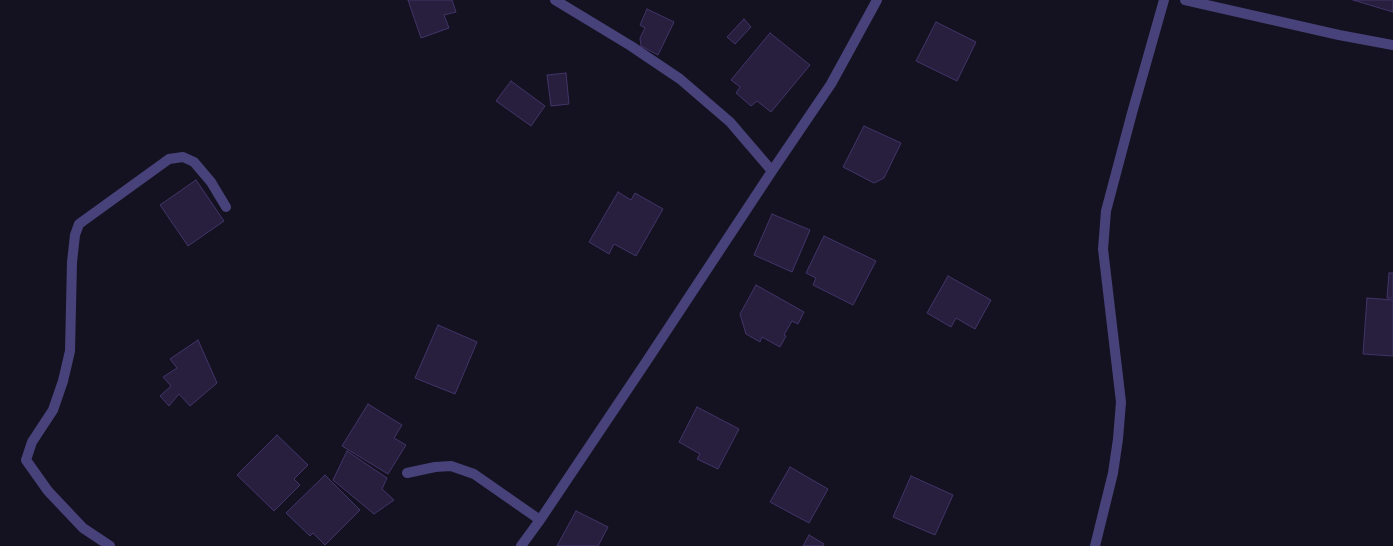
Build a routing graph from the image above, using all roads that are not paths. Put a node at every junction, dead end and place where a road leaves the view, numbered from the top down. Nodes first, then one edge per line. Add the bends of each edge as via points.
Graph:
1 (554, 0) edge
2 (877, 0) edge
3 (1164, 0) edge
4 (1185, 0) edge
5 (1393, 45) edge
6 (772, 171) junction
7 (226, 207) dead end
8 (407, 473) dead end
9 (540, 520) junction
10 (110, 546) edge
11 (521, 546) edge
12 (1095, 546) edge

1 - 6 street via 680,79 730,122
2 - 6 street via 831,84
3 - 12 street via 1106,212 1102,249 1121,402 1114,473
4 - 5 street
6 - 9 street
7 - 10 street via 211,182 194,162 183,157 168,159 80,224 75,235 70,351 53,410 32,442 26,460 48,491 83,528
8 - 9 street via 451,466 474,474
9 - 11 street

